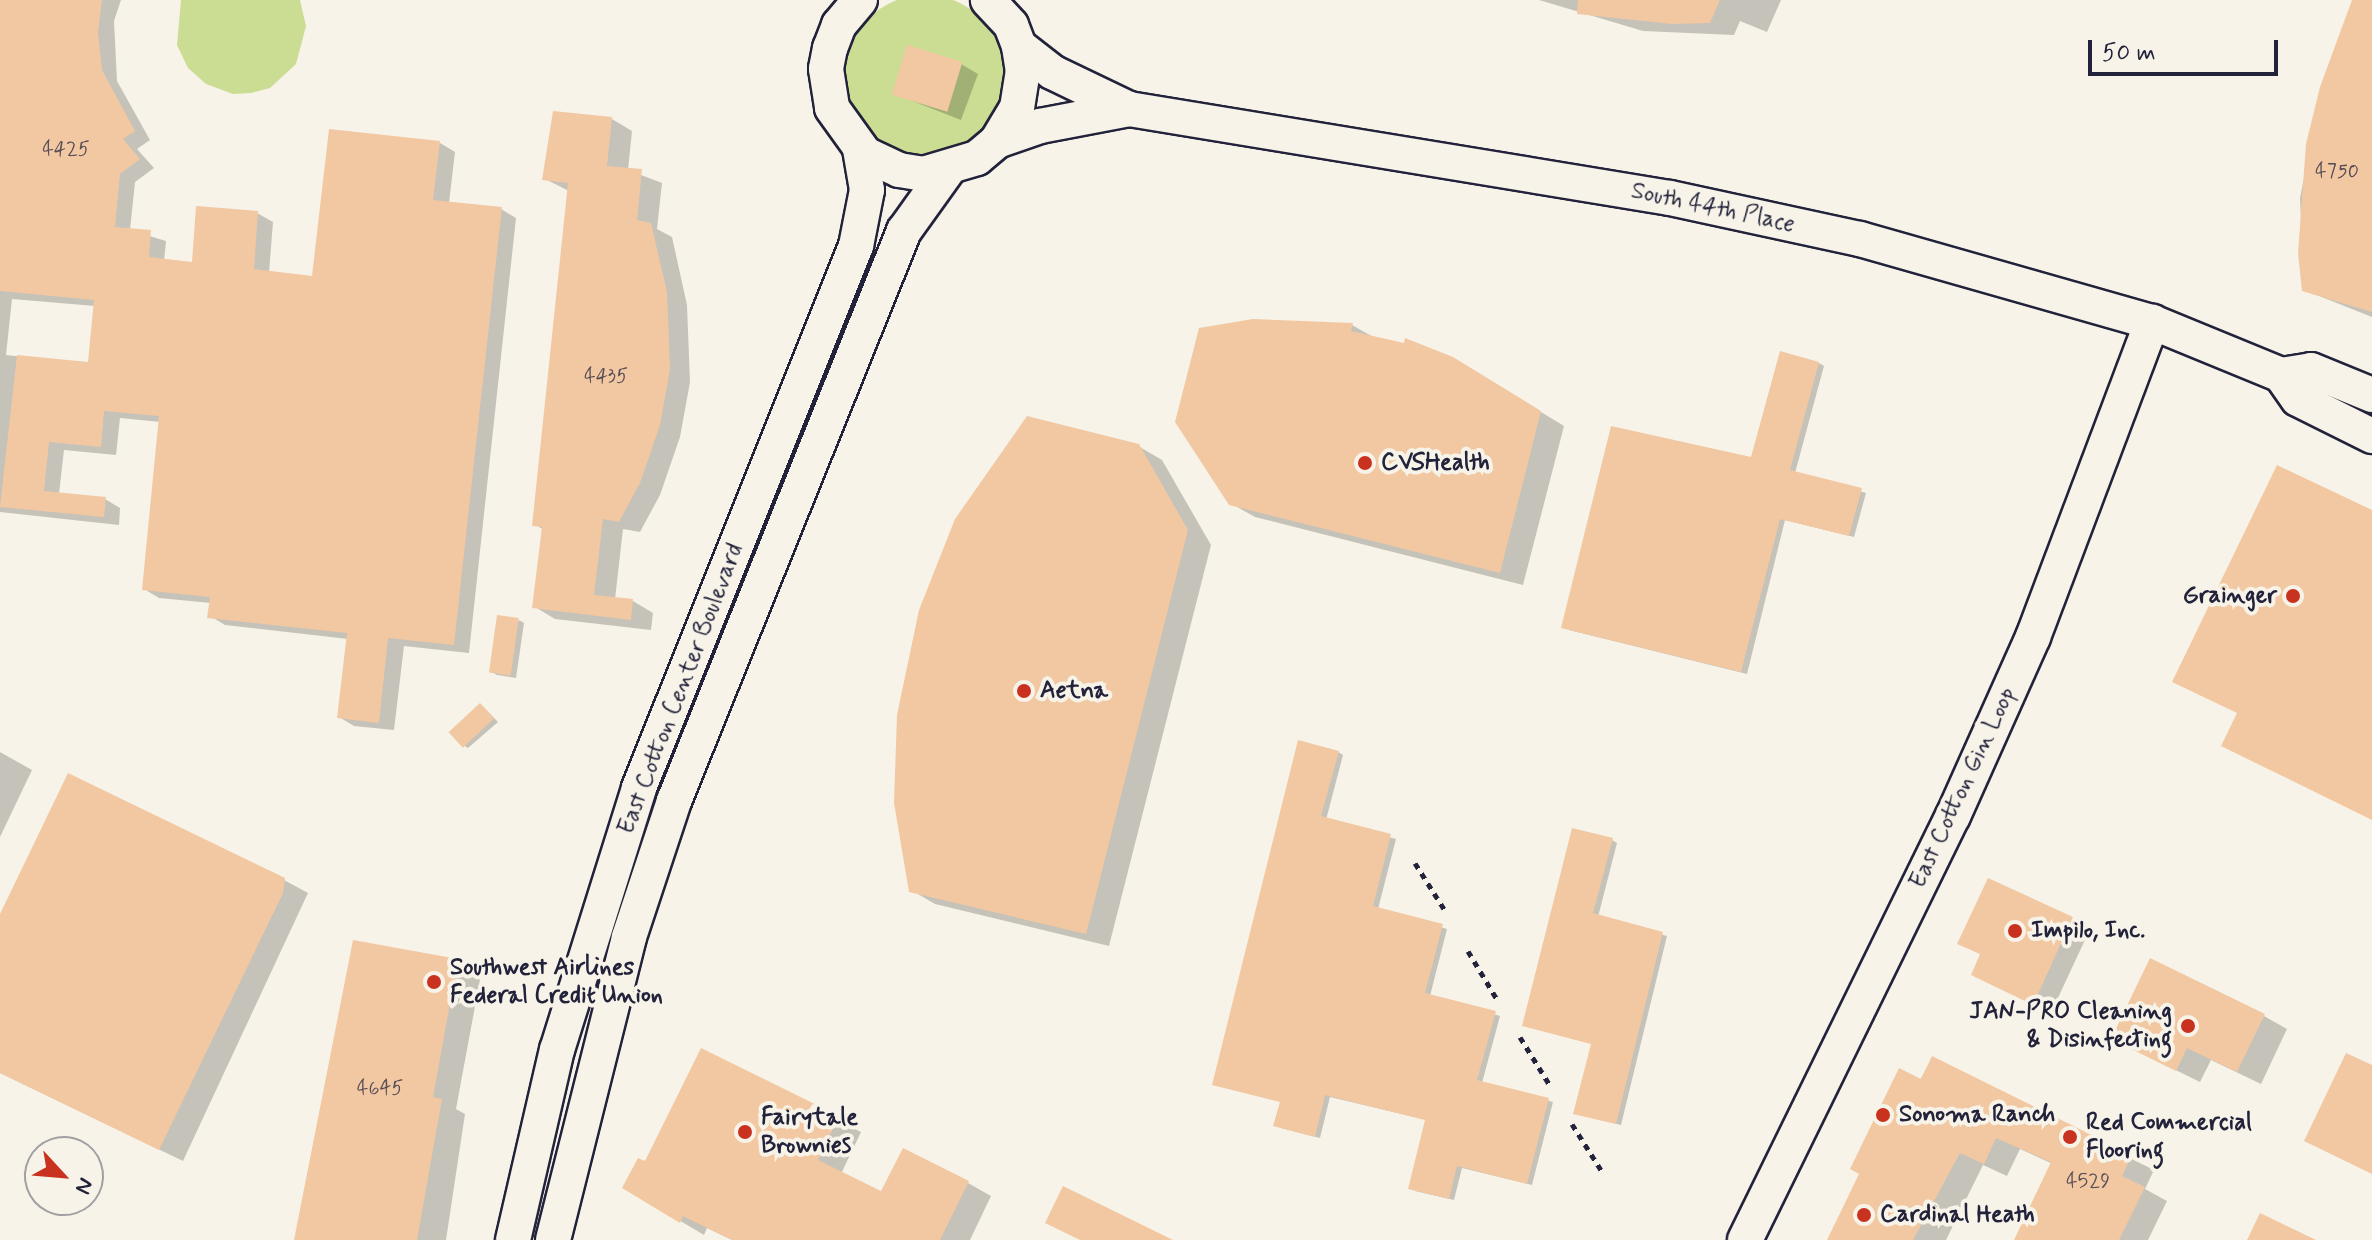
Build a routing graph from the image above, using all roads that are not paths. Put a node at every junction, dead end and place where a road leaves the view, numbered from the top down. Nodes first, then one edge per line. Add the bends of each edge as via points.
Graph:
1 (860, 0) edge
2 (994, 3) edge
3 (1019, 46) junction
4 (1129, 109) junction
5 (997, 141) junction
6 (860, 149) junction
7 (947, 171) junction
8 (2152, 322) junction
9 (811, 364) junction
10 (2281, 375) junction
11 (2372, 395) edge
12 (2372, 436) edge
13 (761, 586) junction
14 (513, 1240) edge
15 (553, 1240) edge
16 (1745, 1240) edge

1 - 6 street, East Cotton Center Boulevard via 839,25 826,69 832,108
2 - 3 street, East Cotton Center Boulevard
3 - 4 street, South 44th Place via 1056,75
3 - 5 street, East Cotton Center Boulevard via 1022,91
4 - 5 street, South 44th Place via 1040,126
4 - 8 street, South 44th Place via 1685,201 1860,239
5 - 7 street, East Cotton Center Boulevard via 977,158
6 - 7 street, East Cotton Center Boulevard via 899,170
6 - 9 street, East Cotton Center Boulevard via 867,173 863,223
7 - 13 street, East Cotton Center Boulevard via 904,231
8 - 10 street, South 44th Place
8 - 16 street, East Cotton Gin Loop via 2033,637 1953,816
9 - 13 street via 805,425 756,541 753,562
9 - 14 street, East Cotton Center Boulevard via 639,788 557,1050
10 - 11 street, South 44th Place via 2311,370
10 - 12 street, South 44th Place via 2298,399
13 - 15 street, East Cotton Center Boulevard via 646,882

